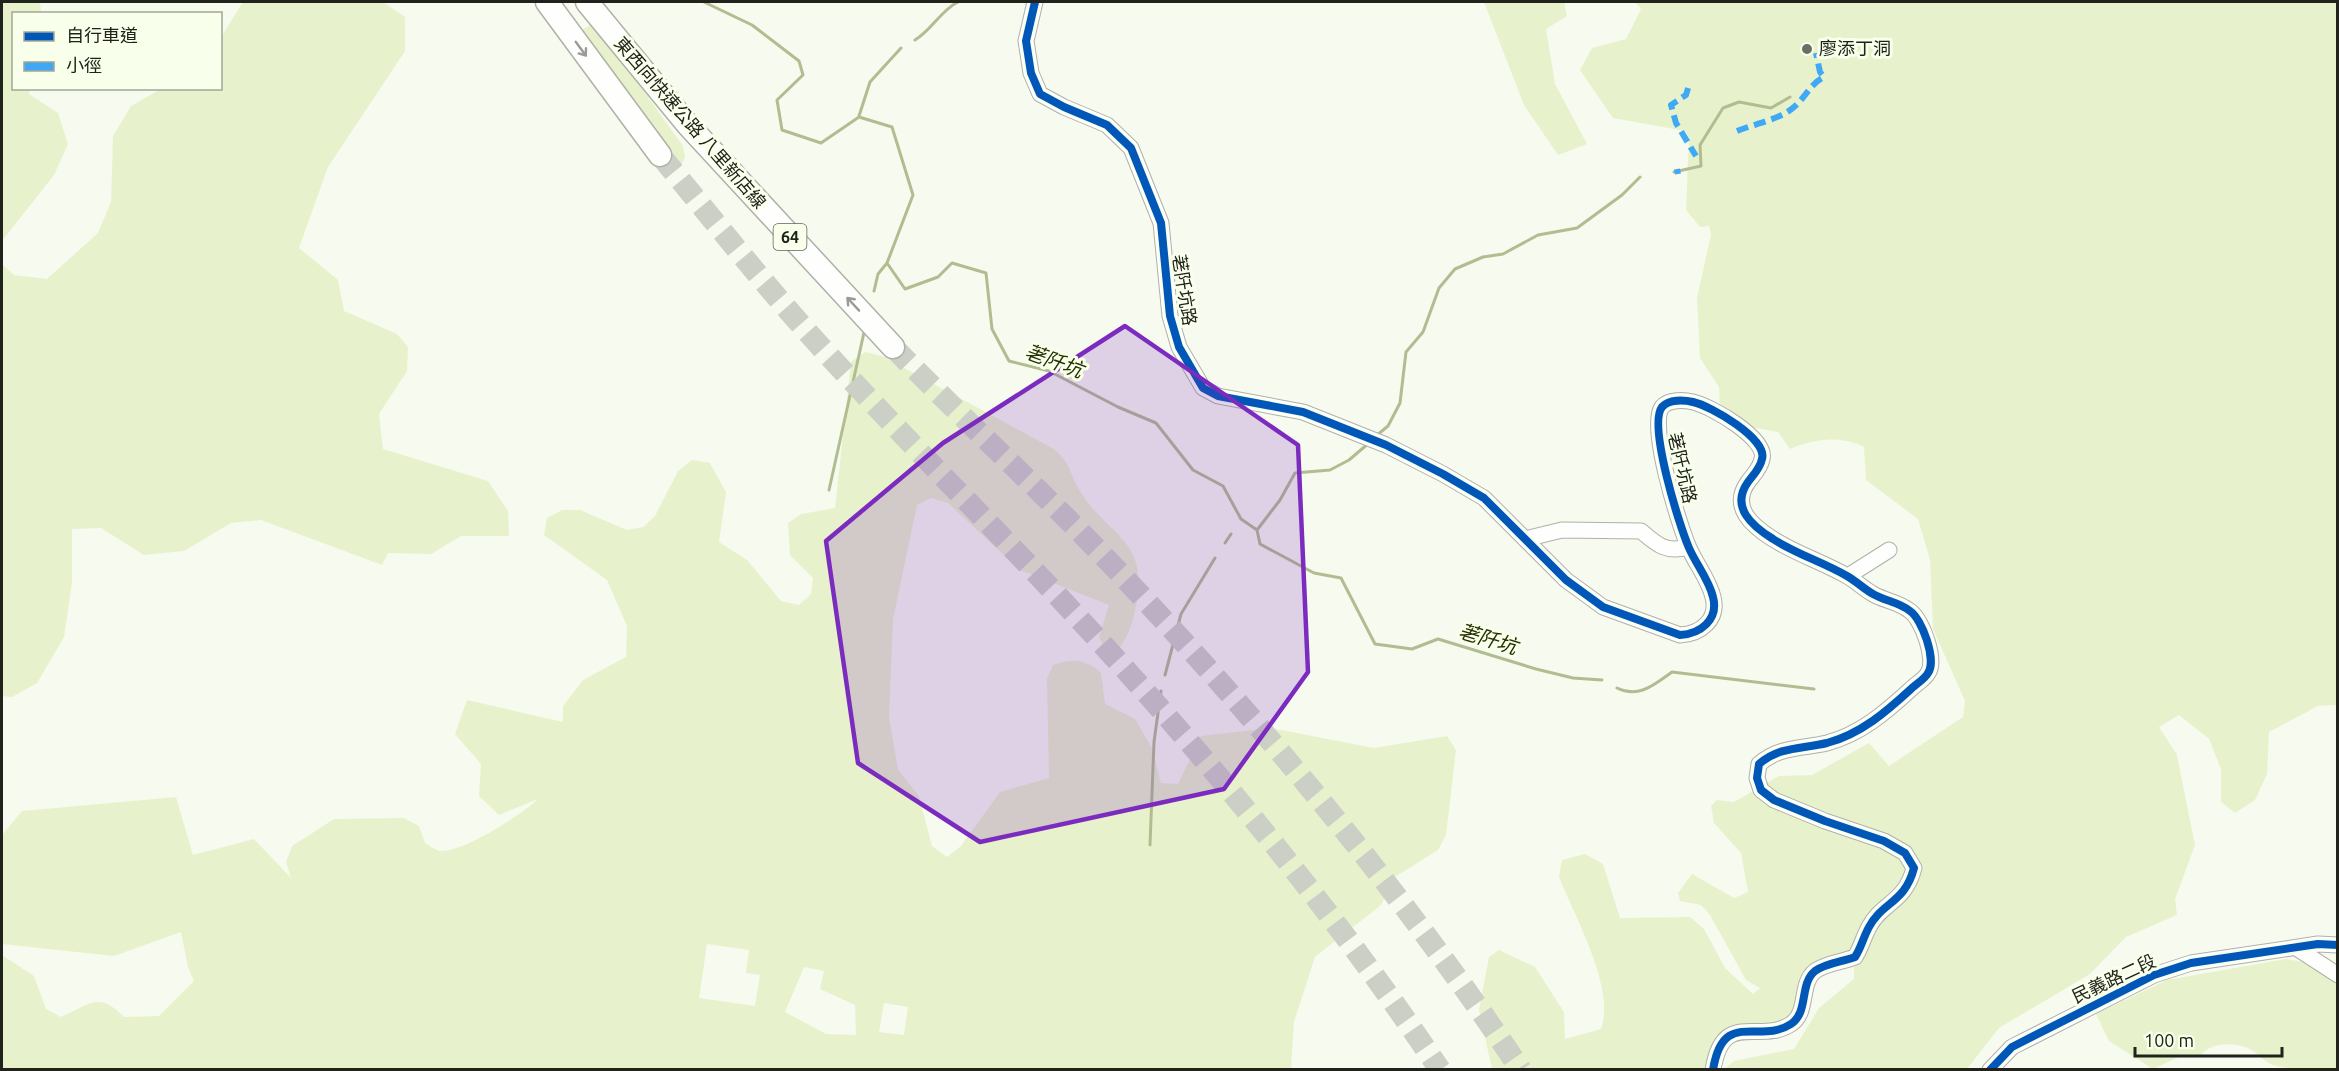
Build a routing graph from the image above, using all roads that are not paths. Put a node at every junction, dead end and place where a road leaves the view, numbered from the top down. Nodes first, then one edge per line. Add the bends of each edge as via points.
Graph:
1 (547, 2) edge
2 (587, 2) edge
3 (1035, 2) edge
4 (660, 155) tunnel mouth
5 (892, 347) tunnel mouth
6 (1525, 538) junction
7 (1688, 547) junction
8 (1889, 550) dead end
9 (1848, 576) junction
10 (2337, 945) edge
11 (2298, 949) junction
12 (2337, 975) edge
13 (1713, 1070) edge
14 (1990, 1070) edge

1 -> 4 highway, 東西向快速公路 八里新店線
5 -> 2 highway, 東西向快速公路 八里新店線 / 64 via 688,124
3 - 6 street, 荖阡坑路 via 1026,41 1031,73 1040,94 1107,125 1131,148 1161,223 1170,316 1179,347 1203,388 1218,396 1303,411 1370,439 1484,498
6 - 7 street via 1562,530 1641,531 1659,547
6 - 7 street, 荖阡坑路 via 1566,580 1603,607 1680,635 1702,630 1713,612 1713,598
7 - 9 street, 荖阡坑路 via 1657,431 1661,407 1668,402 1692,402 1709,408 1759,443 1761,463 1740,493 1745,516 1774,540
8 - 9 street
9 - 13 street, 荖阡坑路 via 1874,595 1913,612 1929,645 1928,674 1883,714 1856,731 1828,743 1770,754 1759,764 1757,778 1761,790 1774,800 1884,841 1905,852 1914,868 1909,886 1869,927 1855,957 1813,972 1803,1009 1792,1024 1775,1031 1740,1031 1724,1040 1716,1052
10 - 11 street, 民義路二段
11 - 12 street
11 - 14 street, 民義路二段 via 2191,963 2154,975 2012,1047

